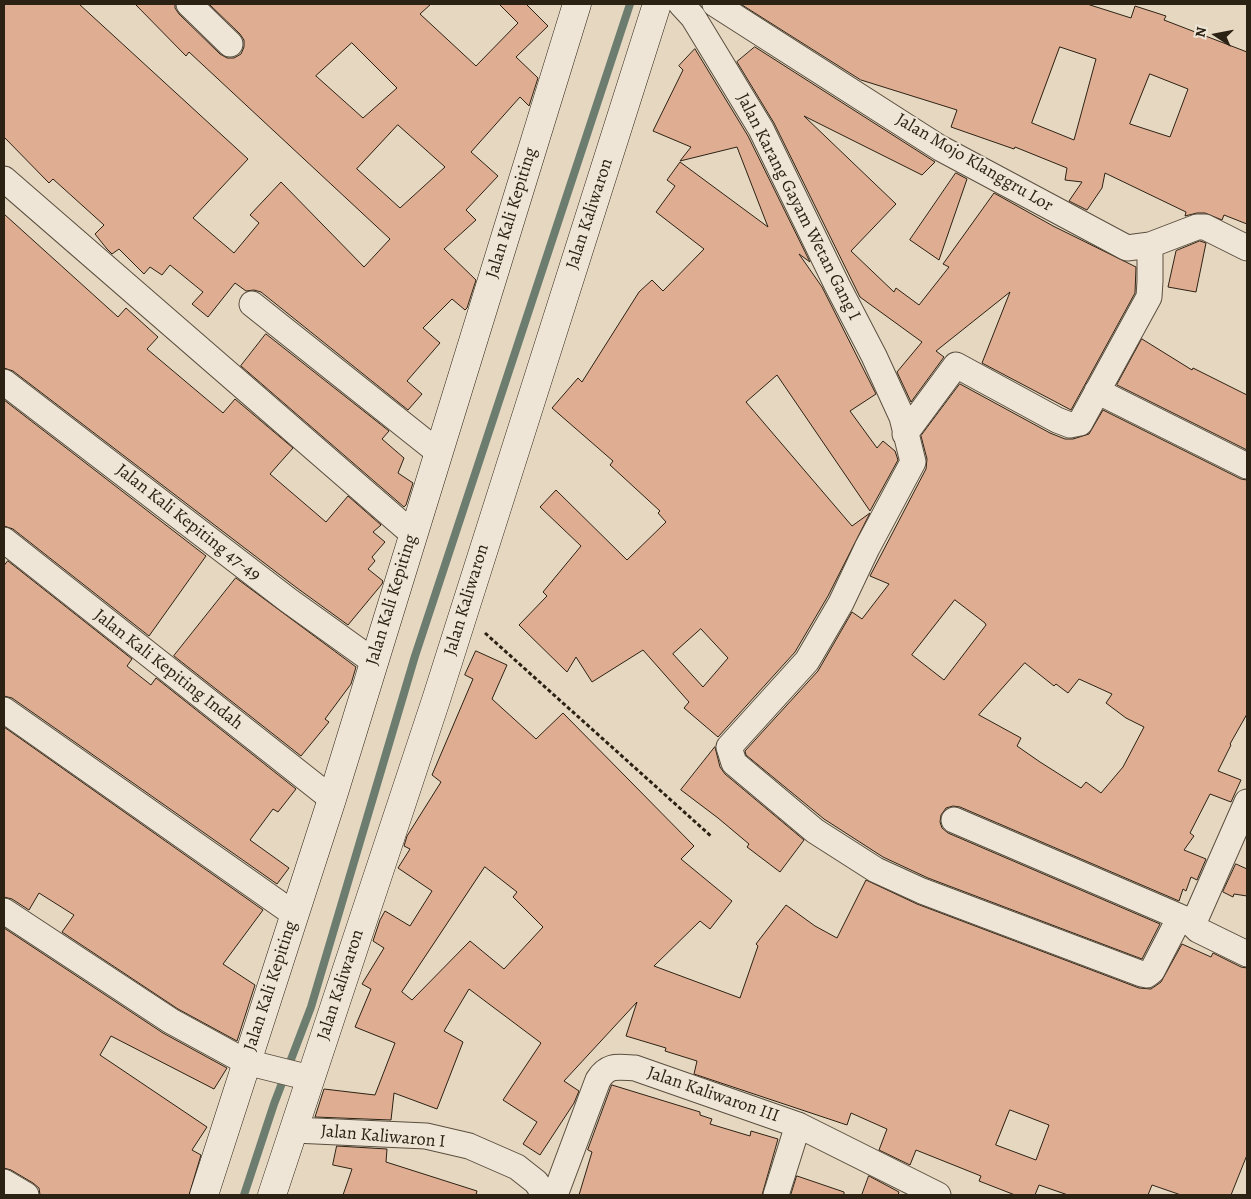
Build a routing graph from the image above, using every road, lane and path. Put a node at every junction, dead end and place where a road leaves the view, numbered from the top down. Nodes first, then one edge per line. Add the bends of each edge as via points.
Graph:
1 (190, 4) edge
2 (577, 4) edge
3 (657, 4) edge
4 (681, 4) edge
5 (715, 4) edge
6 (230, 44) dead end
7 (4, 179) edge
8 (1150, 245) junction
9 (1247, 248) edge
10 (252, 304) dead end
11 (4, 382) edge
12 (1097, 391) junction
13 (904, 425) junction
14 (438, 452) junction
15 (1247, 466) edge
16 (412, 534) junction
17 (4, 540) edge
18 (485, 633) dead end
19 (373, 661) junction
20 (4, 710) edge
21 (332, 799) junction
22 (1247, 802) edge
23 (954, 820) dead end
24 (712, 837) dead end
25 (4, 912) edge
26 (294, 914) junction
27 (1187, 920) junction
28 (1247, 954) edge
29 (249, 1063) junction
30 (304, 1076) junction
31 (798, 1124) junction
32 (294, 1130) junction
33 (4, 1182) edge
34 (26, 1195) edge
35 (204, 1195) edge
36 (272, 1195) edge
37 (545, 1195) edge
38 (555, 1195) edge
39 (776, 1195) edge
40 (938, 1195) edge

1 - 6 street
2 - 14 main road, Jalan Kali Kepiting
3 - 30 main road, Jalan Kaliwaron via 436,700
4 - 13 street, Jalan Karang Gayam Wetan Gang I via 693,16 761,129 874,356
5 - 8 street, Jalan Mojo Klanggru Lor via 940,148 1127,248
7 - 16 street
8 - 9 street, Jalan Mojo Klanggru Lor via 1205,227
8 - 12 street via 1148,297
10 - 14 street
11 - 19 street, Jalan Kali Kepiting 47-49 via 288,600
12 - 13 street via 1080,423 1070,426 956,365
12 - 15 street
13 - 27 street, Jalan Karang Gayam Wetan Gang I via 913,462 841,603 807,661 729,747 734,763 814,831 876,870 922,892 1142,974 1152,971
14 - 16 main road, Jalan Kali Kepiting
16 - 19 main road, Jalan Kali Kepiting
17 - 21 street, Jalan Kali Kepiting Indah
18 - 24 path
19 - 21 main road, Jalan Kali Kepiting
20 - 26 street
21 - 26 main road, Jalan Kali Kepiting
22 - 27 street
23 - 27 street
25 - 29 street via 171,1021
26 - 29 main road, Jalan Kali Kepiting
27 - 28 street via 1198,930
29 - 30 street
29 - 35 main road, Jalan Kali Kepiting
30 - 32 main road, Jalan Kaliwaron
31 - 38 street, Jalan Kaliwaron III via 635,1068 611,1068 598,1080
31 - 39 street
31 - 40 street, Jalan Kaliwaron III
32 - 36 main road, Jalan Kaliwaron
32 - 37 street, Jalan Kaliwaron I via 426,1136 469,1146 517,1167 536,1182
33 - 34 street

